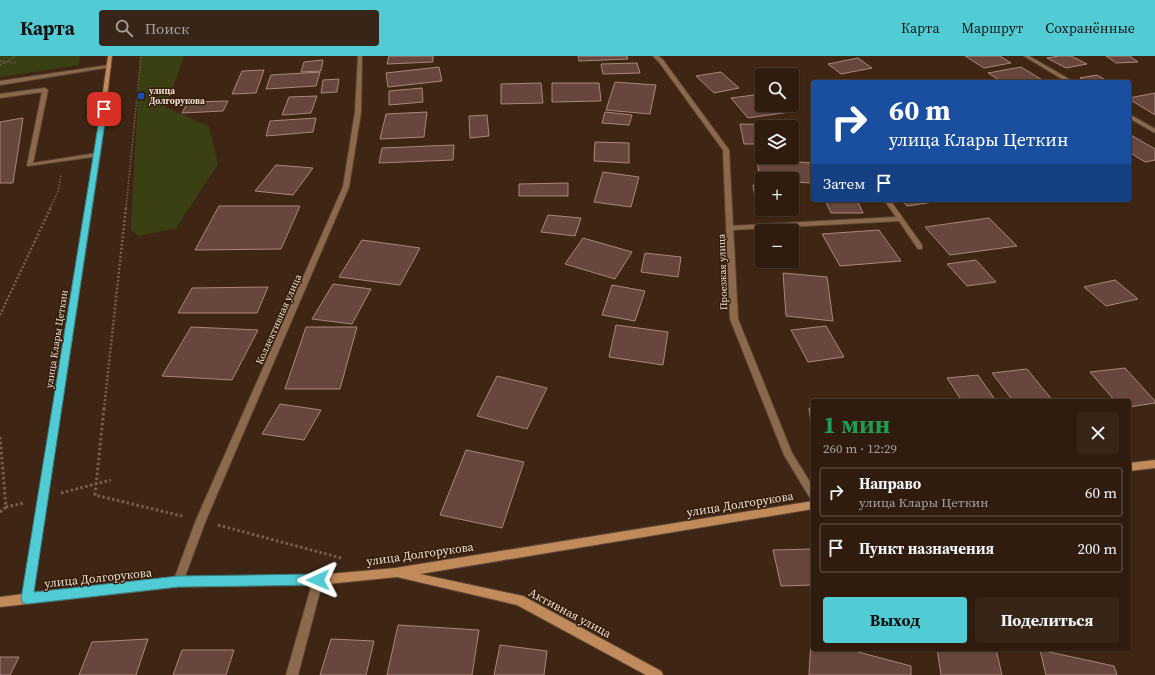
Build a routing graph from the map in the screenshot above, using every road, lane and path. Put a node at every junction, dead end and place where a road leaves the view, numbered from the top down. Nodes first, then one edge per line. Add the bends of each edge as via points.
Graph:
1 (16, 56) edge
2 (110, 56) edge
3 (141, 56) edge
4 (360, 56) edge
5 (655, 56) edge
6 (1026, 56) edge
7 (0, 65) edge
8 (110, 66) junction
9 (1068, 80) edge
10 (0, 83) edge
11 (0, 96) edge
12 (1131, 117) edge
13 (1155, 131) edge
14 (97, 155) junction
15 (63, 160) junction
16 (888, 202) edge
17 (900, 219) junction
18 (730, 228) junction
19 (920, 248) dead end
20 (0, 315) edge
21 (1155, 464) edge
22 (1131, 467) edge
23 (811, 492) edge
24 (811, 505) edge
25 (6, 507) dead end
26 (0, 512) edge
27 (201, 520) junction
28 (343, 558) dead end
29 (396, 572) junction
30 (318, 580) junction
31 (178, 582) junction
32 (27, 599) junction
33 (0, 602) edge
34 (292, 675) edge
35 (657, 675) edge

1 - 7 path
2 - 8 main road, улица Клары Цеткин
3 - 27 path via 142,68 95,495
4 - 27 street, Коллективная улица via 358,112 346,187
5 - 18 street, Проезжая улица via 726,150
6 - 9 street
8 - 10 street
8 - 14 main road, улица Клары Цеткин
11 - 15 street via 45,90 30,165
12 - 13 street
14 - 15 street
14 - 32 main road, улица Клары Цеткин
15 - 20 path via 58,192
16 - 17 street
17 - 18 street
17 - 19 street
18 - 23 street, Проезжая улица via 734,319 788,455
21 - 22 main road
24 - 29 main road, улица Долгорукова
25 - 26 path
27 - 28 path
27 - 31 street, Коллективная улица
29 - 30 main road, улица Долгорукова
29 - 35 main road, Активная улица via 519,600
30 - 31 main road, улица Долгорукова
30 - 34 street
31 - 32 main road, улица Долгорукова
32 - 33 main road

